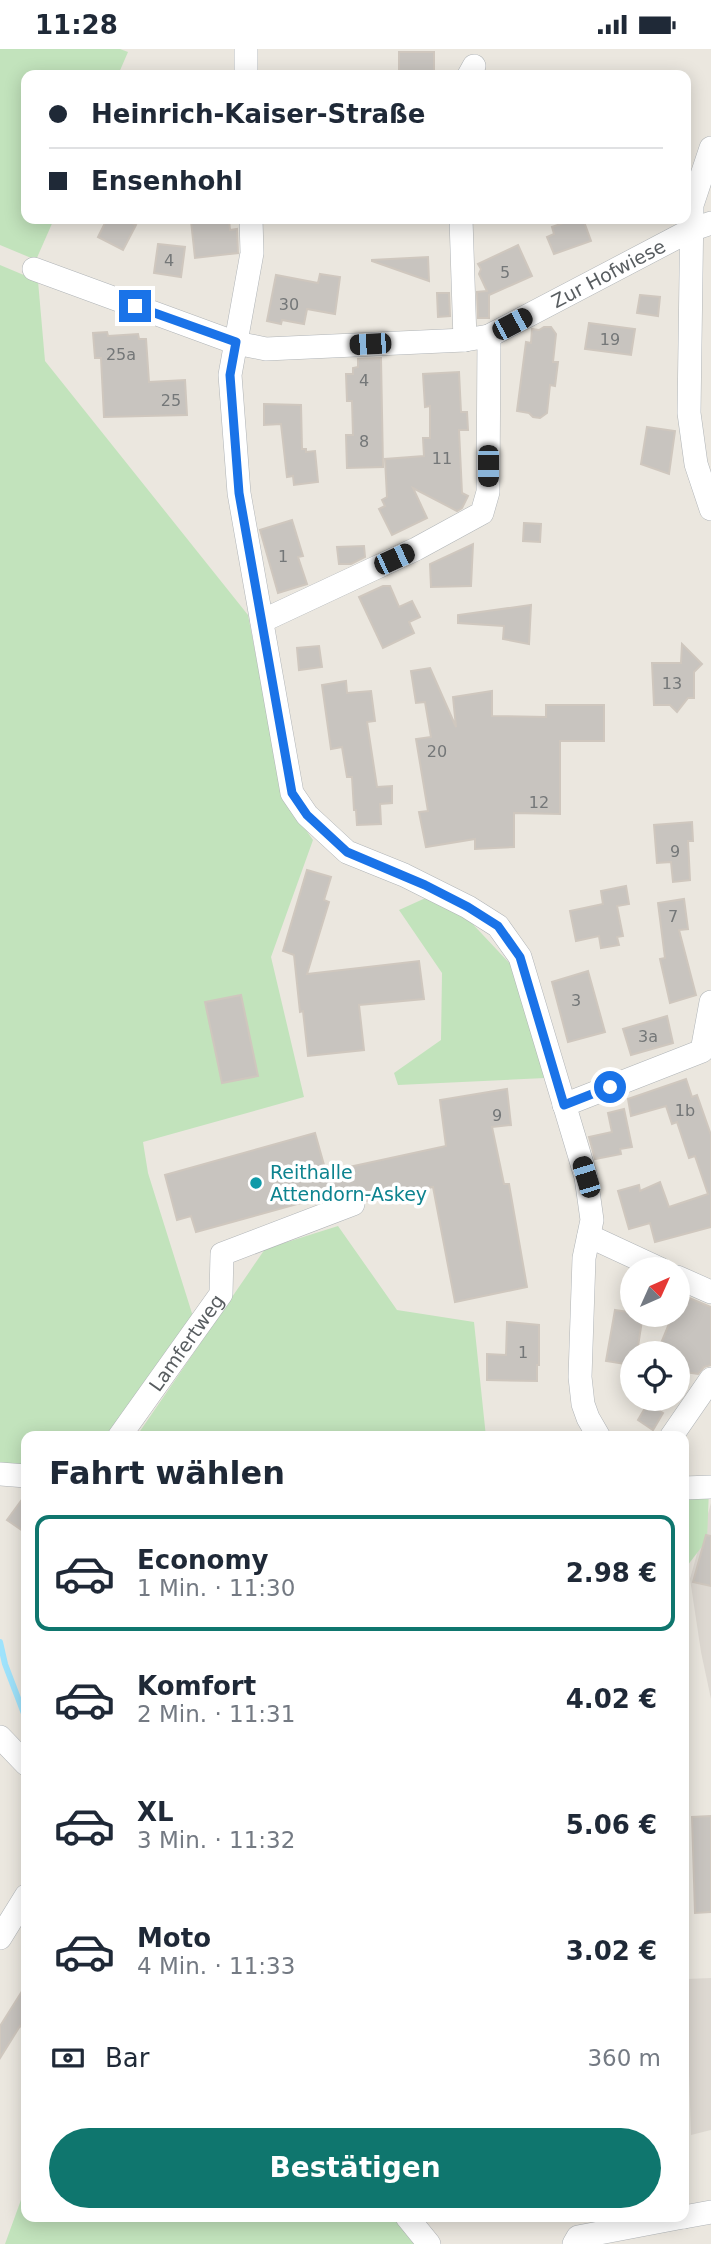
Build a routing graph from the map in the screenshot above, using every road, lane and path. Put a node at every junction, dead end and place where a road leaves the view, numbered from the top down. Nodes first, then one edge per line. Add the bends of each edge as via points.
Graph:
1 (246, 49) edge
2 (246, 70) edge
3 (711, 148) edge
4 (251, 224) edge
5 (461, 224) edge
6 (701, 226) edge
7 (34, 268) dead end
8 (489, 336) junction
9 (465, 339) junction
10 (236, 342) junction
11 (711, 509) edge
12 (262, 621) junction
13 (711, 1002) edge
14 (707, 1054) edge
15 (564, 1105) junction
16 (353, 1204) dead end
17 (589, 1236) junction
18 (634, 1257) edge
19 (690, 1283) edge
20 (711, 1292) edge
21 (711, 1379) edge
22 (123, 1431) edge
23 (596, 1431) edge
24 (675, 1431) edge
25 (0, 1474) edge
26 (21, 1476) edge
27 (711, 1487) edge
28 (689, 1488) edge
29 (0, 1737) edge
30 (21, 1760) edge
31 (21, 1904) edge
32 (0, 1938) edge
33 (711, 2212) edge
34 (689, 2216) edge
35 (411, 2222) edge
36 (650, 2222) edge
37 (577, 2233) edge
38 (429, 2244) edge

1 - 2 street
3 - 6 street via 692,205
4 - 10 street via 252,254
5 - 9 street
6 - 8 street, Zur Hofwiese
6 - 11 street via 689,412 696,464
7 - 10 street, Zur Hofwiese
8 - 9 street, Zur Hofwiese
8 - 12 street via 488,492 482,513
9 - 10 street, Zur Hofwiese via 266,349
10 - 12 street via 230,375 239,493
12 - 15 street via 292,793 307,815 347,852 436,891 498,926 520,957
13 - 14 street
14 - 15 street
15 - 17 street via 586,1177 592,1220
16 - 22 street, Lamfertweg via 222,1254 221,1294
17 - 18 street
17 - 23 street via 584,1258 580,1377 583,1404
19 - 20 street
21 - 24 street
25 - 26 street
27 - 28 street
29 - 30 street
31 - 32 street
33 - 34 street
35 - 38 street
36 - 37 street

